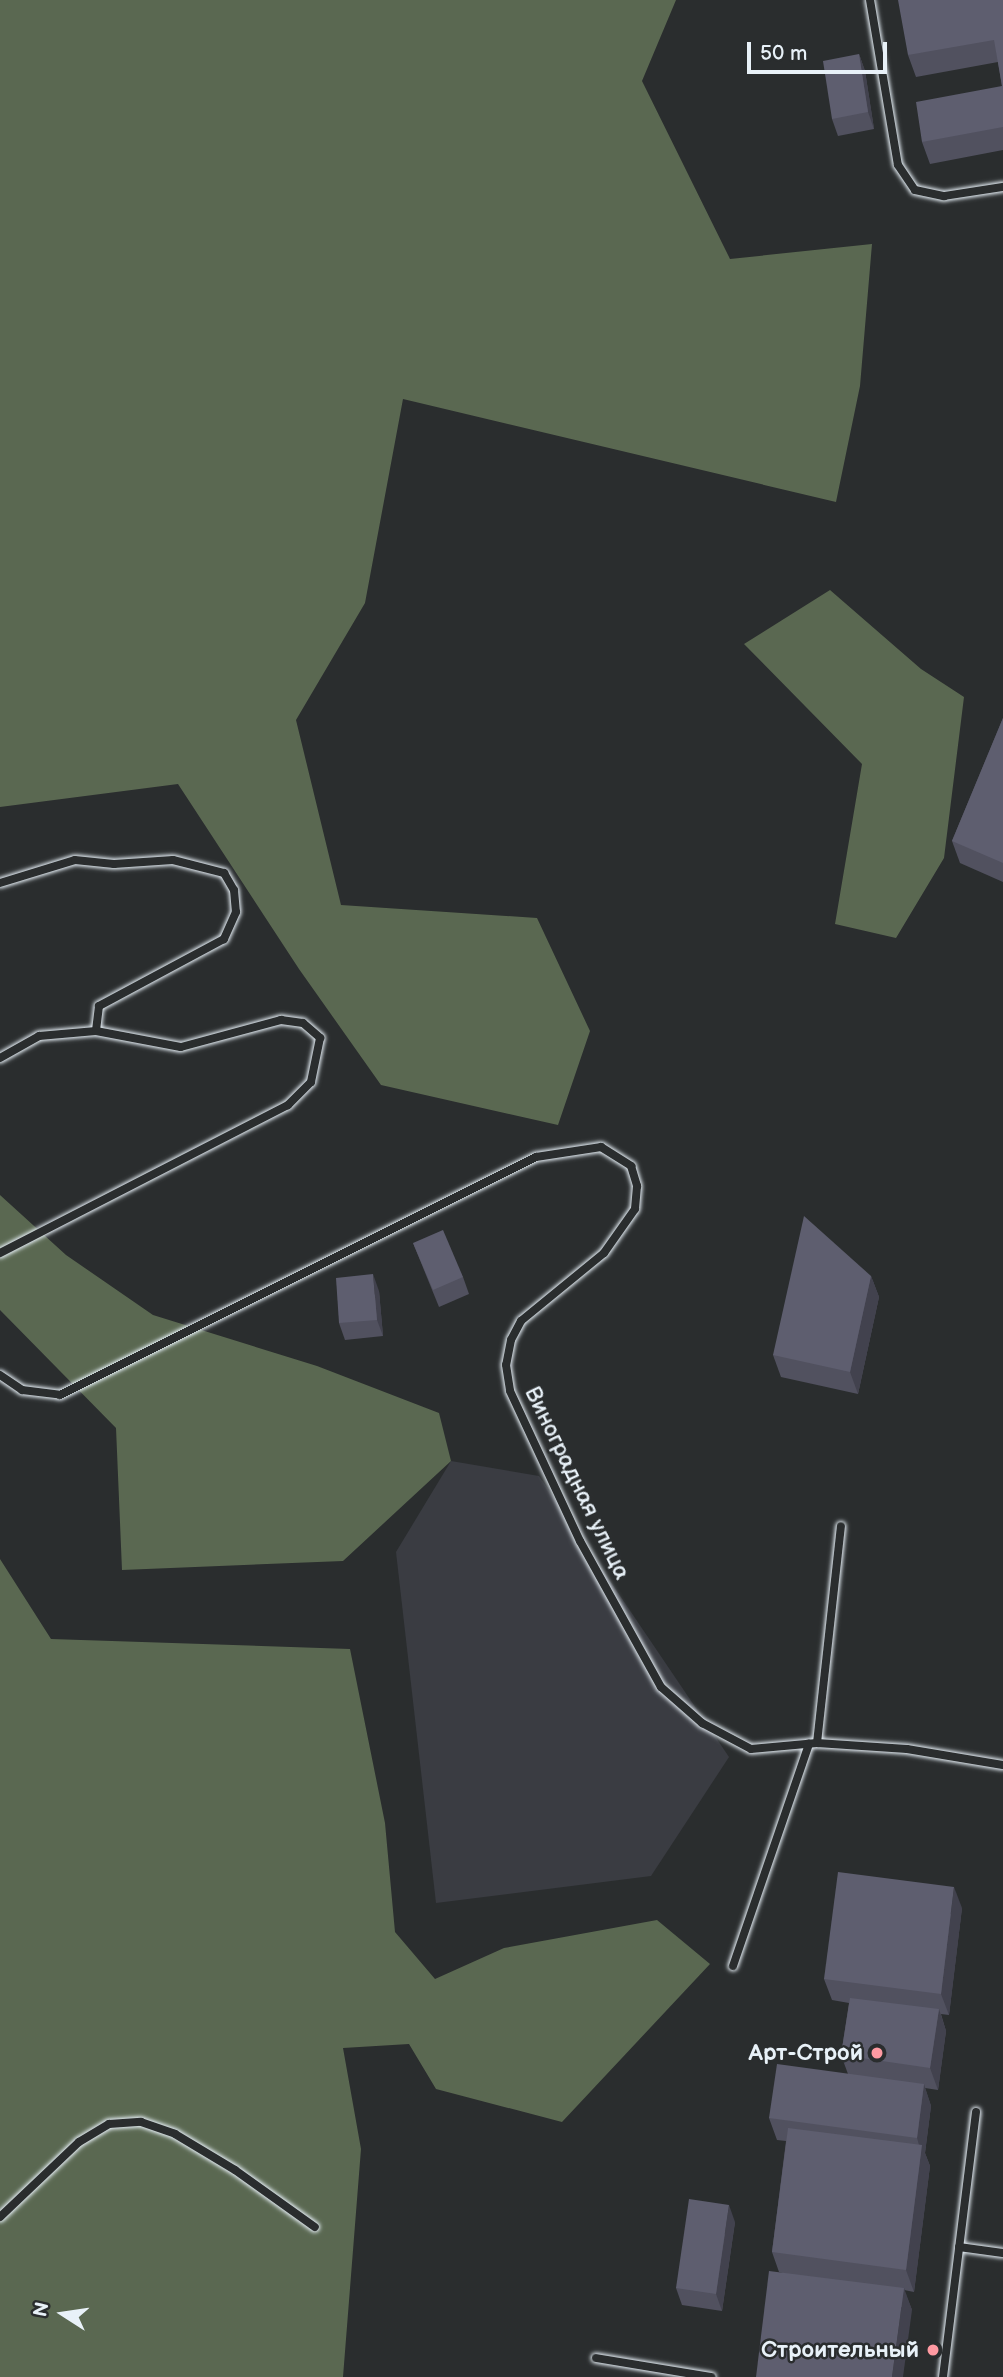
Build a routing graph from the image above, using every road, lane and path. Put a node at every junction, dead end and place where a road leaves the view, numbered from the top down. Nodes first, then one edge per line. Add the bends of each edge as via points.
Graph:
1 (870, 0) edge
2 (1003, 187) edge
3 (0, 883) edge
4 (96, 1031) junction
5 (0, 1058) edge
6 (0, 1253) edge
7 (0, 1375) edge
8 (841, 1527) dead end
9 (813, 1743) junction
10 (1003, 1765) edge
11 (733, 1966) dead end
12 (976, 2112) dead end
13 (0, 2217) edge
14 (315, 2227) dead end
15 (959, 2247) junction
16 (1003, 2253) edge
17 (596, 2358) dead end
18 (711, 2377) edge
19 (943, 2377) edge

1 - 2 lane via 898,165 915,190 944,196
3 - 4 lane via 75,860 114,864 173,860 224,873 234,890 236,912 224,939 99,1006
4 - 5 lane via 39,1036
4 - 6 lane via 181,1047 281,1020 303,1023 320,1038 320,1057 311,1082 288,1105
7 - 9 lane, Виноградная улица via 22,1390 60,1395 536,1157 601,1147 631,1166 637,1186 635,1209 604,1254 521,1321 508,1352 510,1391 580,1541 661,1687 702,1723 751,1749
8 - 9 lane
9 - 10 lane, Виноградная улица via 907,1749
9 - 11 lane
12 - 15 lane
13 - 14 lane via 79,2143 109,2124 141,2122 175,2134 235,2170
15 - 16 lane
15 - 19 lane
17 - 18 lane

